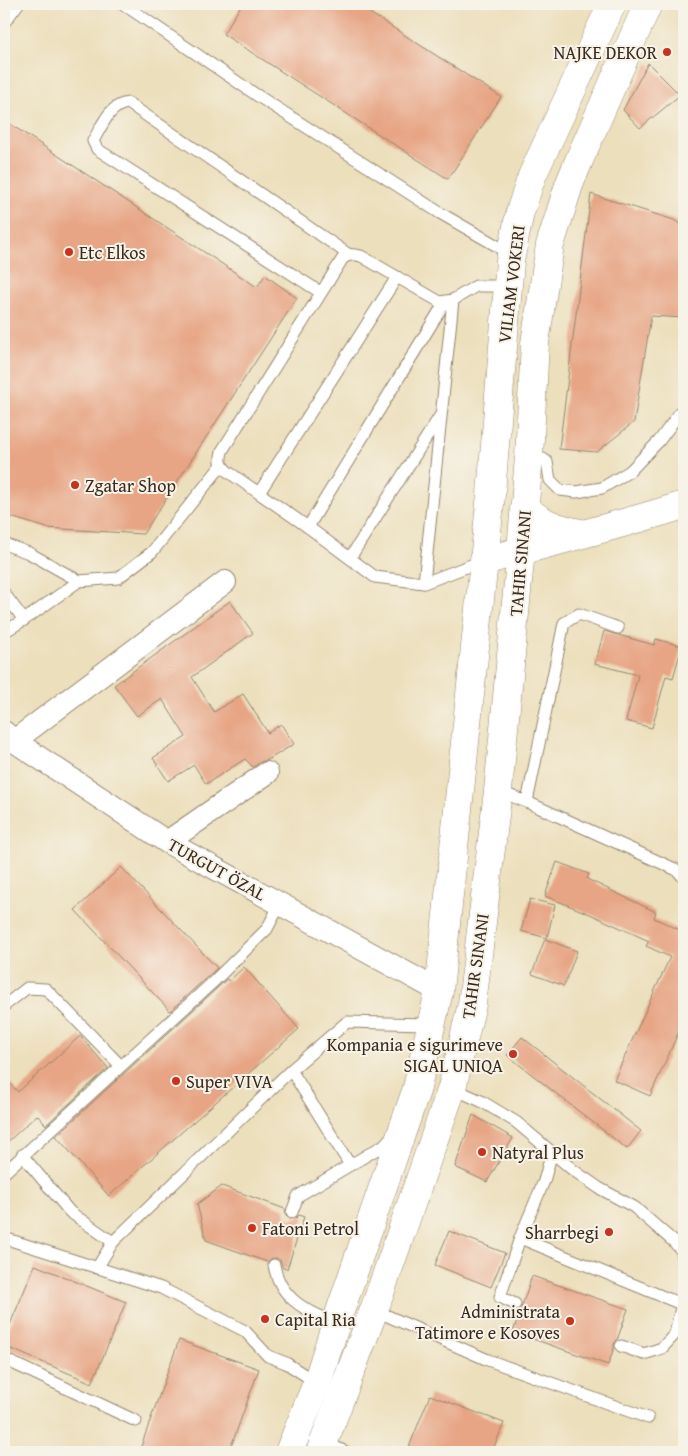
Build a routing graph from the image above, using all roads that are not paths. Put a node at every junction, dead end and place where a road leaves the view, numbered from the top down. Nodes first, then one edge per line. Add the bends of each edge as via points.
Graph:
1 (18, 4) edge
2 (123, 4) edge
3 (612, 4) edge
4 (648, 4) edge
5 (4, 23) edge
6 (348, 254) junction
7 (509, 274) junction
8 (397, 277) junction
9 (320, 292) junction
10 (449, 301) junction
11 (684, 407) edge
12 (441, 414) junction
13 (529, 457) junction
14 (221, 466) junction
15 (259, 493) junction
16 (491, 494) joint
17 (684, 505) edge
18 (524, 508) junction
19 (308, 527) junction
20 (580, 533) junction
21 (4, 544) edge
22 (521, 550) junction
23 (350, 558) junction
24 (484, 560) junction
25 (79, 581) junction
26 (225, 582) dead end
27 (424, 583) junction
28 (4, 593) edge
29 (24, 620) junction
30 (618, 628) dead end
31 (4, 632) edge
32 (9, 736) edge
33 (267, 774) dead end
34 (498, 791) junction
35 (526, 802) junction
36 (167, 842) junction
37 (684, 878) edge
38 (280, 904) junction
39 (439, 991) junction
40 (4, 1006) edge
41 (431, 1026) junction
42 (121, 1066) junction
43 (291, 1070) junction
44 (452, 1088) junction
45 (406, 1121) junction
46 (552, 1152) junction
47 (22, 1155) junction
48 (350, 1165) junction
49 (4, 1173) edge
50 (292, 1212) dead end
51 (4, 1238) edge
52 (520, 1238) junction
53 (113, 1242) junction
54 (684, 1260) edge
55 (274, 1265) dead end
56 (98, 1268) junction
57 (683, 1299) edge
58 (515, 1304) dead end
59 (374, 1310) junction
60 (336, 1323) junction
61 (621, 1346) dead end
62 (4, 1359) edge
63 (317, 1383) junction
64 (648, 1418) dead end
65 (136, 1421) dead end
66 (330, 1449) edge
67 (289, 1452) edge

1 - 5 lane
2 - 7 lane via 255,94 440,213 499,247
3 - 7 main road, VILIAM VOKERI via 532,176 520,212
4 - 13 main road, VILIAM VOKERI via 569,185 550,246 535,343
6 - 8 lane via 361,256
6 - 9 lane via 338,262
6 - 9 lane via 128,103 112,110 92,140 97,149
7 - 10 lane via 476,286
7 - 16 main road, VILIAM VOKERI
8 - 10 lane via 436,300
8 - 15 lane
9 - 14 lane via 222,451
10 - 12 lane
10 - 19 lane
11 - 13 lane via 659,441 630,471 602,488 576,492 560,490 550,480 547,462
12 - 23 lane
12 - 27 lane
13 - 18 main road, TAHIR SINANI
14 - 15 lane
14 - 25 lane via 152,552 118,578
15 - 19 lane
16 - 24 main road, TAHIR SINANI
17 - 20 main road
18 - 20 main road via 554,528
18 - 22 main road, TAHIR SINANI
19 - 23 lane
20 - 22 main road
21 - 25 lane via 29,553
22 - 24 main road
22 - 34 main road, TAHIR SINANI
23 - 27 lane via 375,577
24 - 27 lane
24 - 39 main road, TAHIR SINANI
25 - 29 lane
26 - 32 street
28 - 29 lane
29 - 31 lane
30 - 35 lane via 580,614 564,623
32 - 36 street, TURGUT ÖZAL
33 - 36 street
34 - 35 lane
34 - 44 main road, TAHIR SINANI via 472,1004
35 - 37 lane via 677,870
36 - 38 street, TURGUT ÖZAL
38 - 39 street, TURGUT ÖZAL
38 - 42 lane via 267,929
39 - 41 main road, TAHIR SINANI
40 - 42 lane via 27,988 46,989
41 - 43 lane via 347,1022
41 - 45 main road, TAHIR SINANI
42 - 47 lane
43 - 48 lane
43 - 53 lane
44 - 46 lane via 516,1122
44 - 59 main road, TAHIR SINANI
45 - 48 lane via 384,1145
45 - 60 main road, TAHIR SINANI
46 - 52 lane via 544,1181
46 - 54 lane via 599,1188 634,1207 674,1241
47 - 49 lane
47 - 53 lane via 70,1212
48 - 50 lane via 298,1196
51 - 56 lane
52 - 57 lane
52 - 58 lane via 500,1296
53 - 56 lane
55 - 60 lane via 277,1279 289,1296 310,1312
56 - 63 lane via 161,1288 245,1331 268,1356 286,1363
57 - 61 lane via 675,1334 662,1348 644,1354
59 - 64 lane via 488,1360
59 - 66 main road, TAHIR SINANI
60 - 63 main road, TAHIR SINANI
62 - 65 lane
63 - 67 main road, TAHIR SINANI

